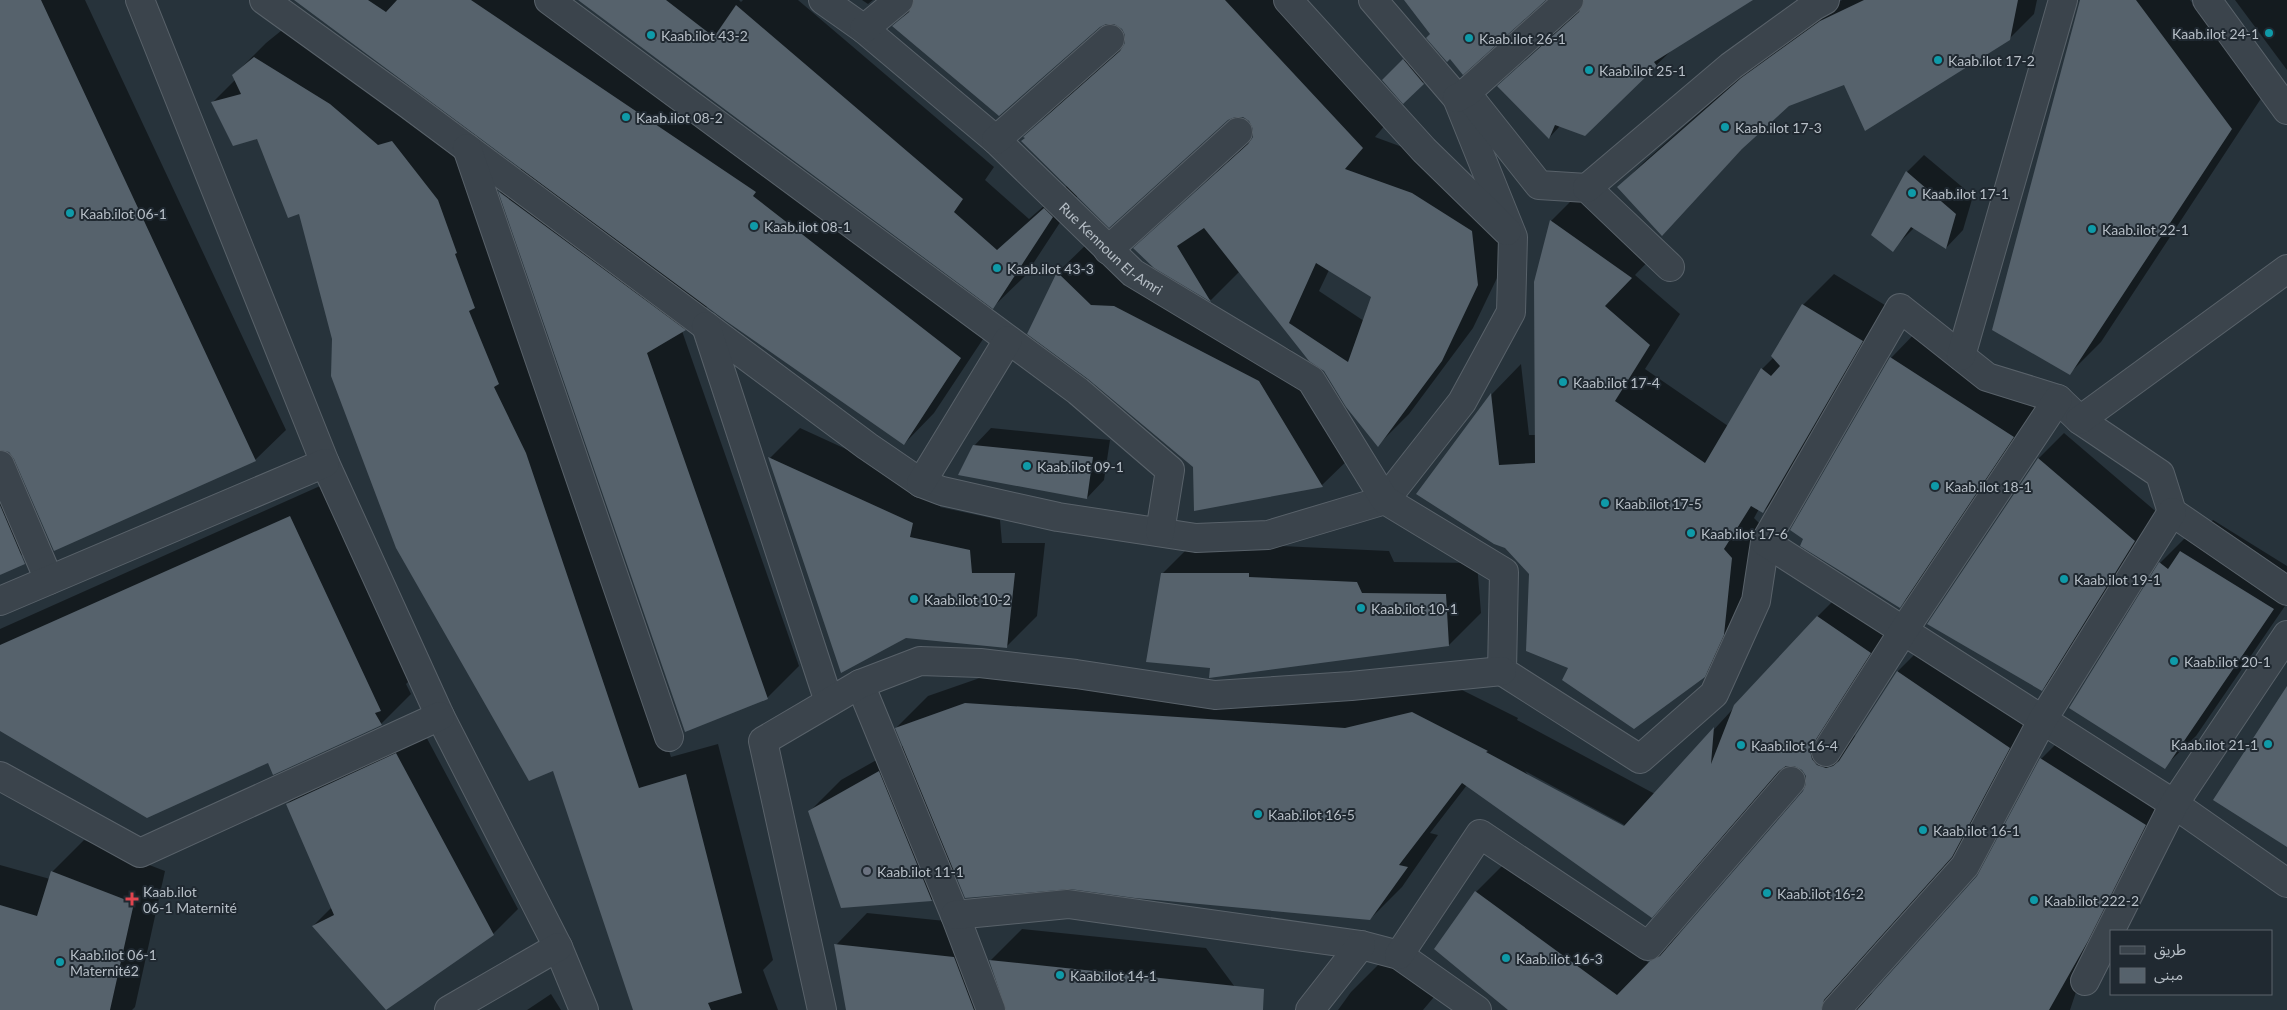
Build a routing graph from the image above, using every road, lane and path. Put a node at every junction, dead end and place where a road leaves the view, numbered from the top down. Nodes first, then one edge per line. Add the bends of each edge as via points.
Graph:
1 (140, 0) edge
2 (264, 0) edge
3 (548, 0) edge
4 (823, 0) edge
5 (899, 0) edge
6 (1288, 0) edge
7 (1372, 0) edge
8 (1569, 0) edge
9 (1825, 0) edge
10 (2063, 0) edge
11 (2207, 0) edge
12 (864, 29) junction
13 (1110, 39) dead end
14 (1462, 96) junction
15 (2287, 110) edge
16 (1238, 132) dead end
17 (996, 140) junction
18 (467, 148) junction
19 (1587, 188) junction
20 (1513, 237) junction
21 (1108, 250) junction
22 (1670, 267) dead end
23 (2287, 269) edge
24 (706, 326) junction
25 (1008, 340) junction
26 (1961, 356) junction
27 (2058, 399) junction
28 (2080, 420) junction
29 (325, 463) junction
30 (0, 465) edge
31 (922, 483) junction
32 (1385, 500) junction
33 (2172, 512) junction
34 (1160, 532) junction
35 (1765, 542) junction
36 (49, 580) junction
37 (2287, 591) edge
38 (0, 601) edge
39 (1904, 630) junction
40 (2287, 635) edge
41 (1502, 671) junction
42 (860, 684) junction
43 (828, 702) junction
44 (440, 716) junction
45 (2043, 719) junction
46 (669, 737) dead end
47 (1826, 752) dead end
48 (0, 776) edge
49 (1791, 781) dead end
50 (2174, 804) junction
51 (2287, 883) edge
52 (955, 915) junction
53 (2111, 930) edge
54 (2110, 931) edge
55 (1361, 945) junction
56 (558, 948) junction
57 (1399, 955) junction
58 (2085, 981) dead end
59 (449, 1010) edge
60 (584, 1010) edge
61 (822, 1010) edge
62 (991, 1010) edge
63 (1310, 1010) edge
64 (1477, 1010) edge
65 (1836, 1010) edge

1 - 29 street
2 - 18 street
3 - 25 street
4 - 12 street, Rue Kennoun El-Amri
5 - 12 street
6 - 20 street via 1424,150
7 - 14 street
8 - 14 street
9 - 19 street via 1731,66
10 - 26 street
11 - 15 street
12 - 17 street, Rue Kennoun El-Amri
13 - 17 street
14 - 19 street via 1540,185
14 - 20 street
16 - 21 street
17 - 21 street, Rue Kennoun El-Amri
18 - 24 street
18 - 46 street
19 - 22 street
20 - 32 street via 1511,312 1462,402
21 - 32 street, Rue Kennoun El-Amri via 1133,273 1312,380
23 - 28 street
24 - 31 street via 859,441
24 - 43 street
25 - 31 street
25 - 34 street via 1078,391 1170,470
26 - 27 street via 1987,377
26 - 35 street via 1900,308
27 - 28 street
27 - 39 street
28 - 33 street via 2160,474
29 - 36 street
29 - 44 street
30 - 36 street
31 - 34 street via 1058,516
32 - 34 street via 1268,535 1196,538
32 - 41 street via 1504,572
33 - 37 street
33 - 45 street
35 - 39 street
35 - 41 street via 1756,601 1714,694 1640,759
36 - 38 street
39 - 45 street
39 - 47 street
40 - 50 street
41 - 42 street via 1214,695 1076,674 980,663 920,661
42 - 43 street
42 - 52 street
43 - 61 street via 762,741
44 - 48 street via 140,854
44 - 56 street
45 - 50 street
45 - 65 street via 1965,866
49 - 57 street via 1648,946 1480,834
50 - 51 street
50 - 53 street
52 - 55 street via 1068,904
52 - 62 street
54 - 58 street
55 - 57 street
55 - 63 street
56 - 59 street
56 - 60 street
57 - 64 street

